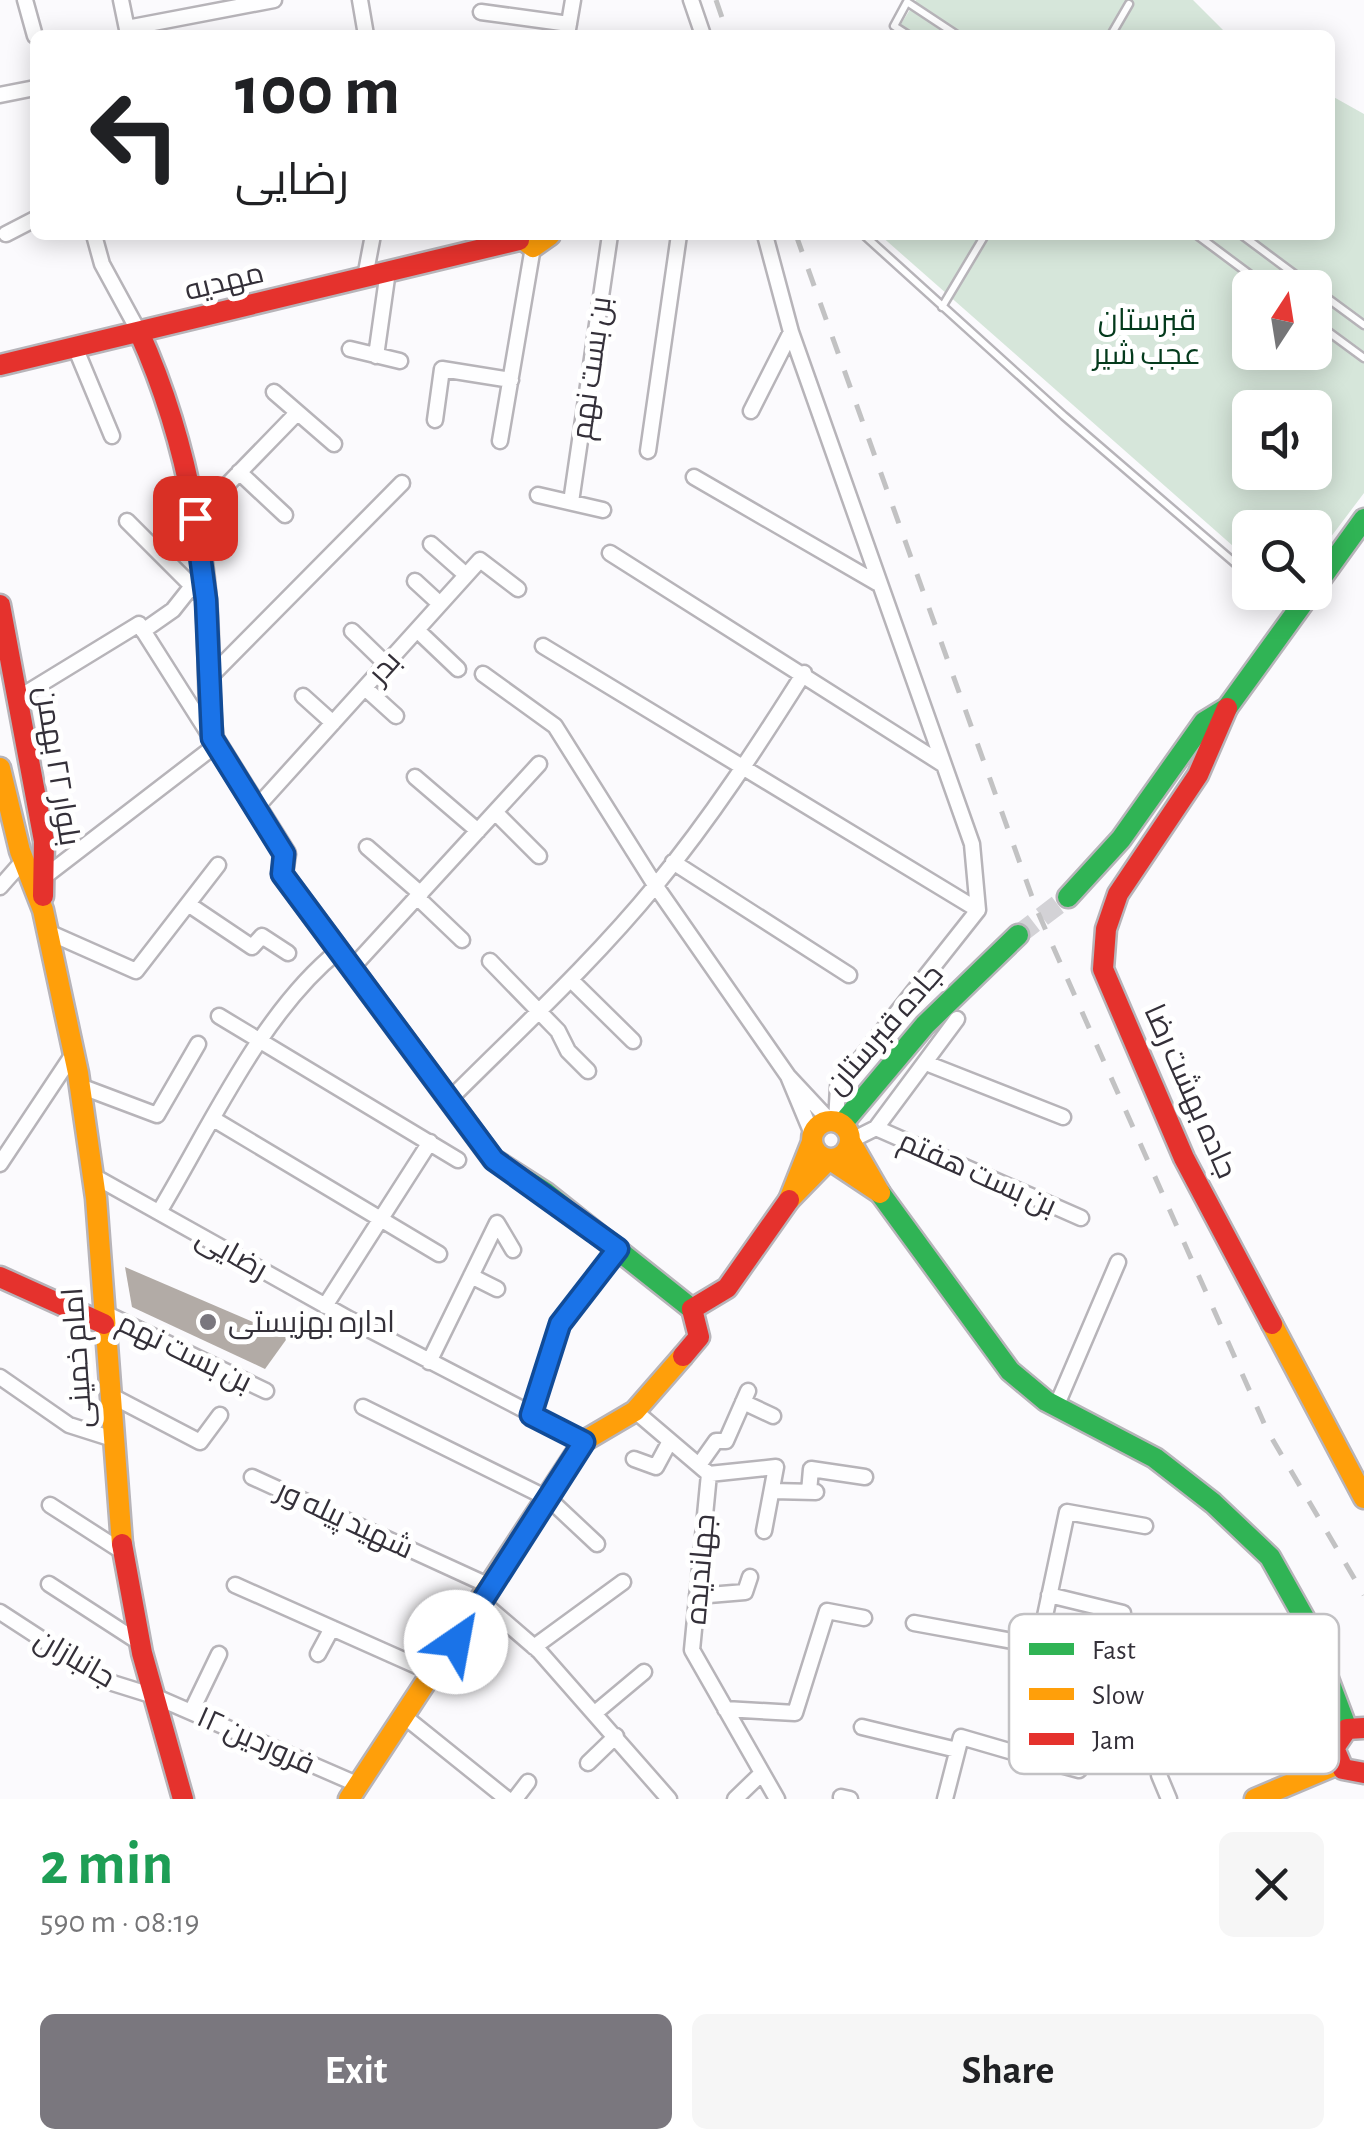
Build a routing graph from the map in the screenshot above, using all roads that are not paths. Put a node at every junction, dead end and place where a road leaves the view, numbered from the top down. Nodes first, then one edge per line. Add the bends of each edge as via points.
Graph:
1 (25, 0) edge
2 (121, 0) edge
3 (274, 0) edge
4 (360, 0) edge
5 (573, 0) edge
6 (691, 0) edge
7 (1130, 4) dead end
8 (481, 12) dead end
9 (894, 26) junction
10 (33, 30) edge
11 (128, 30) edge
12 (137, 30) edge
13 (365, 30) edge
14 (568, 30) edge
15 (701, 30) edge
16 (892, 30) edge
17 (900, 30) edge
18 (949, 30) edge
19 (1113, 30) edge
20 (30, 89) edge
21 (0, 95) edge
22 (30, 222) edge
23 (6, 234) dead end
24 (95, 240) edge
25 (372, 240) edge
26 (526, 240) edge
27 (530, 240) edge
28 (609, 240) edge
29 (678, 240) edge
30 (766, 240) edge
31 (869, 240) edge
32 (982, 240) edge
33 (1203, 240) edge
34 (1249, 240) edge
35 (1244, 270) edge
36 (1290, 270) edge
37 (388, 272) junction
38 (365, 277) junction
39 (1332, 301) edge
40 (942, 307) junction
41 (1364, 325) edge
42 (139, 332) junction
43 (790, 332) junction
44 (1332, 334) edge
45 (75, 347) junction
46 (350, 349) dead end
47 (376, 356) junction
48 (1364, 358) edge
49 (400, 361) dead end
50 (0, 366) edge
51 (511, 380) junction
52 (274, 392) dead end
53 (297, 412) junction
54 (751, 412) dead end
55 (435, 420) dead end
56 (112, 436) dead end
57 (500, 440) dead end
58 (334, 444) dead end
59 (648, 451) dead end
60 (240, 472) junction
61 (694, 477) dead end
62 (402, 484) dead end
63 (538, 495) dead end
64 (571, 502) junction
65 (602, 510) dead end
66 (286, 514) dead end
67 (195, 518) junction
68 (1364, 519) edge
69 (127, 522) dead end
70 (430, 544) dead end
71 (610, 553) dead end
72 (1232, 560) edge
73 (1332, 564) edge
74 (466, 575) junction
75 (414, 581) dead end
76 (877, 583) junction
77 (518, 589) dead end
78 (199, 593) junction
79 (440, 604) junction
80 (0, 605) edge
81 (1294, 610) edge
82 (1297, 612) joint
83 (417, 630) junction
84 (143, 631) junction
85 (352, 631) dead end
86 (543, 646) dead end
87 (386, 664) junction
88 (458, 669) dead end
89 (804, 672) junction
90 (483, 674) dead end
91 (209, 678) junction
92 (365, 688) junction
93 (304, 696) dead end
94 (18, 698) junction
95 (1227, 708) junction
96 (396, 716) dead end
97 (334, 723) junction
98 (214, 741) junction
99 (539, 764) dead end
100 (944, 766) junction
101 (0, 768) edge
102 (744, 769) junction
103 (415, 777) dead end
104 (256, 808) junction
105 (495, 812) junction
106 (478, 831) junction
107 (367, 847) dead end
108 (540, 856) dead end
109 (24, 861) junction
110 (673, 862) junction
111 (218, 865) dead end
112 (43, 878) junction
113 (656, 886) junction
114 (0, 887) edge
115 (420, 896) junction
116 (1068, 897) tunnel mouth
117 (188, 904) junction
118 (43, 910) junction
119 (978, 910) junction
120 (48, 932) junction
121 (1018, 936) tunnel mouth
122 (462, 940) dead end
123 (338, 951) junction
124 (288, 953) dead end
125 (490, 961) dead end
126 (352, 969) junction
127 (849, 974) dead end
128 (571, 980) junction
129 (540, 1012) junction
130 (219, 1016) dead end
131 (956, 1019) dead end
132 (262, 1040) junction
133 (633, 1041) dead end
134 (198, 1044) dead end
135 (73, 1054) junction
136 (926, 1063) junction
137 (588, 1071) dead end
138 (788, 1076) junction
139 (80, 1086) junction
140 (450, 1100) junction
141 (1063, 1117) dead end
142 (215, 1120) junction
143 (840, 1127) junction
144 (876, 1128) junction
145 (812, 1139) junction
146 (430, 1142) junction
147 (829, 1159) junction
148 (458, 1160) dead end
149 (0, 1164) edge
150 (92, 1175) junction
151 (880, 1193) junction
152 (789, 1200) junction
153 (159, 1212) junction
154 (1081, 1218) dead end
155 (380, 1220) junction
156 (618, 1249) junction
157 (513, 1250) dead end
158 (439, 1254) dead end
159 (1118, 1262) dead end
160 (471, 1276) junction
161 (0, 1278) edge
162 (496, 1289) dead end
163 (325, 1306) junction
164 (692, 1309) junction
165 (104, 1318) junction
166 (429, 1362) junction
167 (0, 1376) edge
168 (266, 1391) dead end
169 (109, 1395) junction
170 (1056, 1406) junction
171 (363, 1408) dead end
172 (635, 1411) junction
173 (220, 1414) dead end
174 (531, 1415) junction
175 (773, 1416) dead end
176 (112, 1439) junction
177 (670, 1440) junction
178 (584, 1442) junction
179 (634, 1459) dead end
180 (704, 1470) junction
181 (252, 1477) dead end
182 (865, 1477) dead end
183 (772, 1491) junction
184 (549, 1498) junction
185 (1364, 1498) edge
186 (50, 1505) dead end
187 (1145, 1526) dead end
188 (764, 1531) dead end
189 (597, 1544) dead end
190 (123, 1552) junction
191 (750, 1577) dead end
192 (624, 1582) dead end
193 (49, 1584) dead end
194 (236, 1585) dead end
195 (487, 1594) junction
196 (1050, 1595) junction
197 (697, 1596) junction
198 (0, 1612) edge
199 (1123, 1613) dead end
200 (1046, 1614) edge
201 (1302, 1614) edge
202 (864, 1618) dead end
203 (914, 1623) dead end
204 (332, 1628) junction
205 (1009, 1640) edge
206 (140, 1643) junction
207 (534, 1647) junction
208 (219, 1654) dead end
209 (318, 1654) dead end
210 (644, 1672) dead end
211 (435, 1674) junction
212 (1339, 1692) edge
213 (154, 1696) junction
214 (725, 1708) junction
215 (190, 1712) junction
216 (595, 1712) junction
217 (405, 1717) junction
218 (862, 1727) dead end
219 (1356, 1729) edge
220 (616, 1736) junction
221 (957, 1750) junction
222 (1009, 1751) edge
223 (588, 1763) dead end
224 (1339, 1765) edge
225 (762, 1773) junction
226 (1364, 1773) edge
227 (1159, 1774) edge
228 (1297, 1774) edge
229 (1315, 1774) edge
230 (1301, 1780) junction
231 (528, 1782) dead end
232 (354, 1792) edge
233 (184, 1799) edge
234 (507, 1799) edge
235 (515, 1799) edge
236 (669, 1799) edge
237 (735, 1799) edge
238 (778, 1799) edge
239 (945, 1799) edge
240 (1169, 1799) edge
241 (1255, 1799) edge

1 - 10 street
2 - 11 street
3 - 12 street
4 - 13 street
5 - 14 street
6 - 15 street
7 - 19 lane
8 - 14 street
9 - 16 lane
9 - 17 lane
9 - 18 lane via 907,2
20 - 21 street
22 - 23 street
24 - 42 street
25 - 38 street
26 - 37 street, مهدیه
27 - 51 street
28 - 64 street, بن بست نهم
29 - 59 street
30 - 43 street
31 - 40 lane
32 - 40 lane
33 - 35 lane
34 - 36 lane
37 - 38 street, مهدیه
37 - 47 street
38 - 42 street, مهدیه
39 - 41 lane
40 - 72 lane
42 - 45 street, مهدیه
42 - 67 street via 168,396
43 - 54 street
43 - 76 street
44 - 48 lane
45 - 50 street, مهدیه
45 - 56 street
46 - 47 street
47 - 49 street
51 - 55 street via 442,369
51 - 57 street
52 - 53 street
53 - 58 street
53 - 60 street
60 - 66 street
60 - 67 street
61 - 76 street
62 - 91 street
63 - 64 street
64 - 65 street
67 - 78 street
68 - 73 street
69 - 78 street
70 - 74 street
71 - 89 street
74 - 77 street via 480,560
74 - 79 street, بدر
75 - 79 street
76 - 100 street
78 - 84 street
78 - 91 street
79 - 83 street, بدر
80 - 94 street, بلوار ۲۲ بهمن
81 - 82 lane
82 - 95 street
83 - 87 street, بدر
83 - 88 street
84 - 94 street via 139,624
84 - 98 street
85 - 87 street
86 - 102 street
87 - 92 street, بدر
89 - 100 street
89 - 102 street
90 - 113 street via 555,726
91 - 98 street
92 - 96 street
92 - 97 street, بدر
93 - 97 street
94 - 112 street, بلوار ۲۲ بهمن via 44,841
95 - 116 street via 1204,722 1121,839
95 - 185 street, جاده بهشت رضا via 1220,742 1133,861 1109,909 1103,970 1184,1158
97 - 104 street, بدر
98 - 104 street
98 - 112 street
99 - 105 street
100 - 119 street via 972,844
101 - 109 street, بلوار ۲۲ بهمن
102 - 110 street
102 - 119 street
103 - 106 street
104 - 123 street via 284,854 282,874
105 - 106 street
105 - 108 street
106 - 115 street
107 - 115 street
109 - 114 street
109 - 118 street, بلوار ۲۲ بهمن
110 - 113 street
110 - 127 street
111 - 117 street
112 - 118 street, بلوار ۲۲ بهمن
113 - 128 street
113 - 138 street
115 - 122 street
115 - 126 street
117 - 120 street via 136,971
117 - 124 street via 252,947 262,936
118 - 120 street, امام خمینی
119 - 143 street via 838,1087
120 - 135 street, امام خمینی
121 - 143 street, جاده قبرستان via 944,999
123 - 126 street
123 - 132 street via 306,978
125 - 129 street
126 - 140 street
128 - 129 street
128 - 133 street
129 - 137 street
129 - 140 street
130 - 132 street
131 - 136 street
132 - 142 street
132 - 146 street
134 - 139 street via 156,1115
135 - 139 street, امام خمینی
135 - 149 street
136 - 141 street
136 - 144 street
138 - 143 street
138 - 145 street
139 - 150 street, امام خمینی
140 - 156 street via 494,1160
142 - 153 street
142 - 155 street
143 - 144 street
143 - 145 street via 819,1126
143 - 147 street via 846,1152
143 - 151 street
144 - 154 street, بن بست هفتم
145 - 147 street via 818,1154
145 - 152 street
146 - 148 street
146 - 155 street
147 - 151 street
147 - 152 street
150 - 153 street, رضایی
150 - 165 street, امام خمینی
151 - 170 street via 1010,1371
152 - 164 street via 726,1288
153 - 163 street, رضایی
155 - 158 street
155 - 163 street
156 - 164 street
156 - 174 street via 560,1324
157 - 160 street via 497,1222
159 - 170 street
160 - 162 street
160 - 166 street
161 - 165 street
163 - 166 street, رضایی
164 - 172 street via 699,1337
165 - 168 street, بن بست نهم
165 - 169 street, امام خمینی
166 - 174 street, رضایی
167 - 176 street via 69,1425
169 - 173 street via 200,1442
169 - 176 street, امام خمینی
170 - 201 street via 1154,1458 1213,1503 1270,1557
171 - 184 street
172 - 177 street
172 - 178 street
174 - 178 street, رضایی
175 - 180 street via 745,1396 726,1441 716,1441
176 - 190 street, امام خمینی
177 - 179 street via 656,1467
177 - 180 street
178 - 184 street
180 - 183 street via 776,1467
180 - 197 street, جهاندیده
181 - 195 street, شهید پیله ور
182 - 183 street via 811,1469 813,1492
183 - 188 street
184 - 189 street
184 - 195 street
186 - 190 street
187 - 196 street via 1067,1512
190 - 206 street, امام خمینی
191 - 197 street via 744,1592
192 - 207 street
193 - 206 street
194 - 204 street
195 - 207 street, شهید پیله ور
195 - 211 street
196 - 199 street
196 - 200 street
197 - 214 street, جهاندیده via 692,1650
198 - 213 street, جانبازان via 106,1681
202 - 214 street via 827,1611 796,1713
203 - 205 street
204 - 209 street
204 - 211 street
206 - 213 street, امام خمینی
207 - 216 street, شهید پیله ور
208 - 215 street
210 - 216 street
211 - 217 street
212 - 219 street
213 - 215 street, ۱۲ فروردین
213 - 233 street, امام خمینی
214 - 225 street, جهاندیده
215 - 232 street, ۱۲ فروردین
216 - 220 street, شهید پیله ور
217 - 232 street
217 - 234 street
218 - 221 street
220 - 223 street
220 - 236 street, شهید پیله ور
221 - 222 street via 961,1737
221 - 239 street
224 - 226 street
225 - 237 street
225 - 238 street, جهاندیده
227 - 240 street
228 - 230 street
229 - 230 street
230 - 241 street
231 - 235 street

